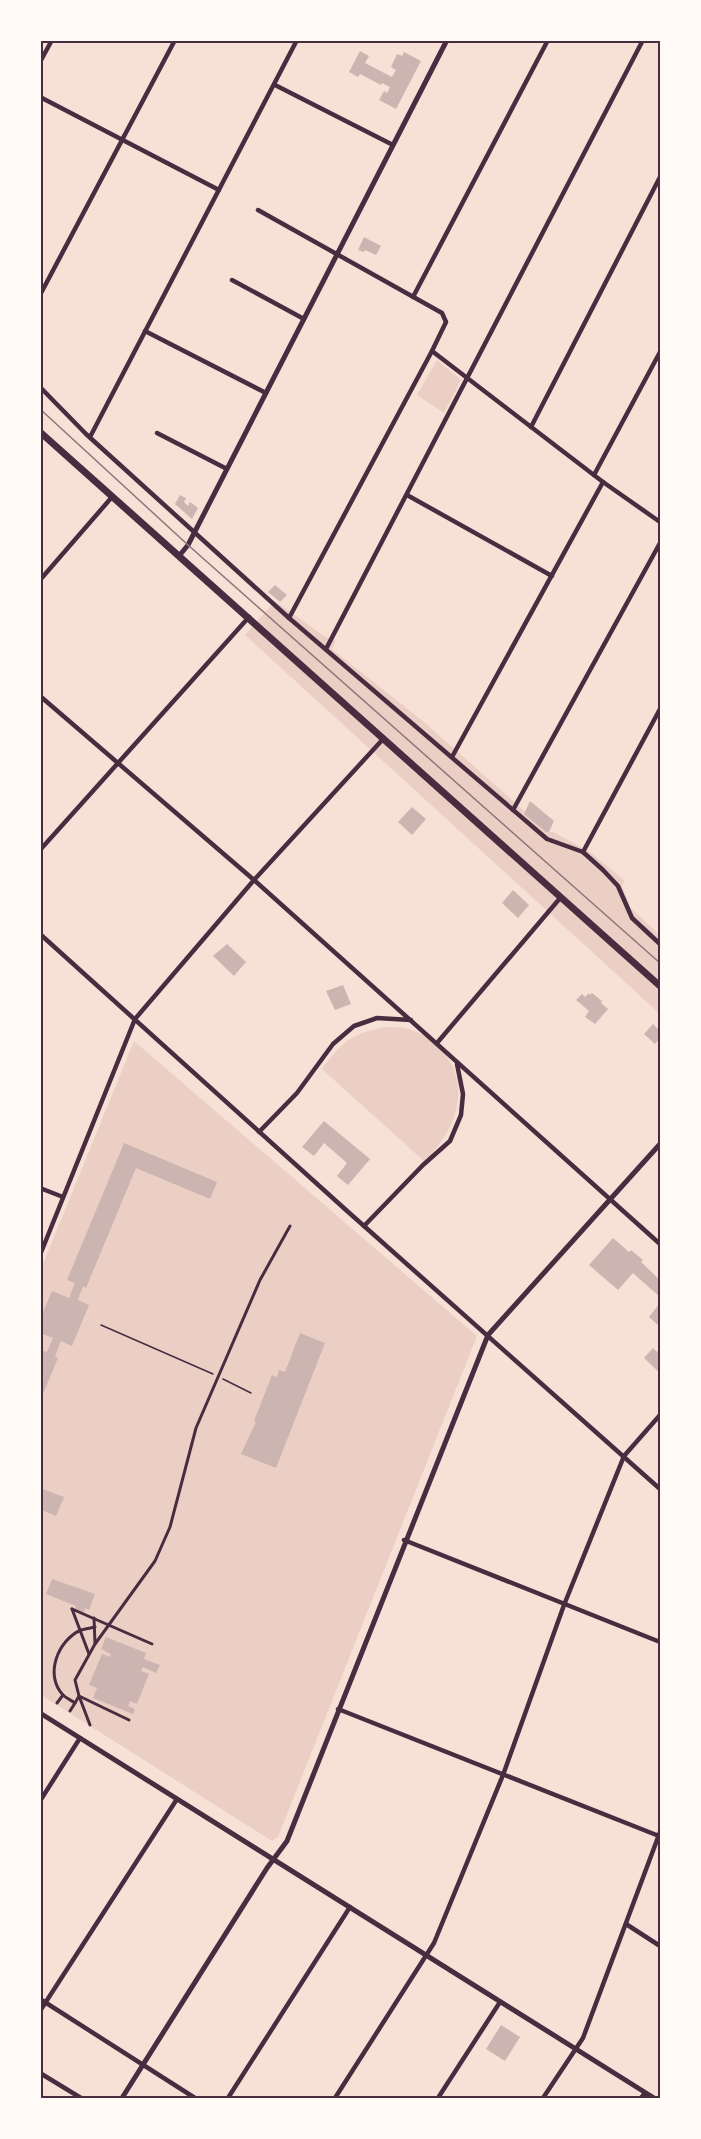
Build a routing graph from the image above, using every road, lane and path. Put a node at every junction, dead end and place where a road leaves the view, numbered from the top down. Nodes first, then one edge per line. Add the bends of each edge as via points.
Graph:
1 (52, 40) edge
2 (175, 40) edge
3 (297, 40) edge
4 (447, 40) edge
5 (548, 40) edge
6 (643, 40) edge
7 (40, 62) edge
8 (275, 85) junction
9 (40, 97) edge
10 (123, 140) junction
11 (393, 145) junction
12 (660, 177) edge
13 (219, 190) junction
14 (258, 210) dead end
15 (337, 253) junction
16 (232, 280) dead end
17 (40, 295) edge
18 (413, 297) junction
19 (304, 319) junction
20 (146, 331) junction
21 (432, 351) junction
22 (660, 352) edge
23 (468, 378) junction
24 (40, 387) edge
25 (266, 393) junction
26 (531, 427) junction
27 (40, 432) edge
28 (157, 433) dead end
29 (90, 437) junction
30 (227, 469) junction
31 (594, 475) junction
32 (603, 482) junction
33 (407, 495) junction
34 (112, 497) junction
35 (660, 522) edge
36 (194, 533) junction
37 (660, 543) edge
38 (179, 556) junction
39 (552, 576) junction
40 (40, 580) edge
41 (249, 617) junction
42 (289, 618) junction
43 (326, 649) junction
44 (40, 696) edge
45 (660, 709) edge
46 (384, 738) junction
47 (452, 757) junction
48 (118, 765) junction
49 (513, 810) junction
50 (40, 850) edge
51 (583, 852) junction
52 (254, 880) junction
53 (561, 897) junction
54 (40, 934) edge
55 (660, 944) edge
56 (660, 986) edge
57 (135, 1019) junction
58 (411, 1020) junction
59 (437, 1043) junction
60 (457, 1063) junction
61 (259, 1132) junction
62 (660, 1144) edge
63 (40, 1188) edge
64 (63, 1197) junction
65 (611, 1200) junction
66 (290, 1226) dead end
67 (364, 1226) junction
68 (660, 1244) edge
69 (40, 1255) edge
70 (101, 1325) dead end
71 (488, 1335) junction
72 (219, 1376) junction
73 (250, 1393) dead end
74 (660, 1415) edge
75 (624, 1456) junction
76 (660, 1489) edge
77 (405, 1540) junction
78 (564, 1605) junction
79 (94, 1618) junction
80 (109, 1624) junction
81 (95, 1627) junction
82 (80, 1630) junction
83 (660, 1642) edge
84 (95, 1644) junction
85 (152, 1644) dead end
86 (89, 1654) junction
87 (63, 1695) junction
88 (79, 1696) junction
89 (57, 1703) dead end
90 (75, 1703) junction
91 (338, 1709) junction
92 (70, 1711) dead end
93 (40, 1713) edge
94 (129, 1720) dead end
95 (90, 1725) dead end
96 (80, 1738) junction
97 (503, 1775) junction
98 (177, 1799) junction
99 (40, 1801) edge
100 (660, 1834) edge
101 (273, 1859) junction
102 (350, 1907) junction
103 (626, 1924) junction
104 (660, 1946) edge
105 (426, 1956) junction
106 (40, 1999) edge
107 (46, 2002) junction
108 (500, 2002) junction
109 (40, 2011) edge
110 (575, 2049) junction
111 (143, 2066) junction
112 (40, 2073) edge
113 (643, 2096) edge
114 (81, 2098) edge
115 (122, 2098) edge
116 (195, 2098) edge
117 (228, 2098) edge
118 (335, 2098) edge
119 (438, 2098) edge
120 (543, 2098) edge
121 (654, 2098) edge

1 - 7 street
2 - 10 street
3 - 8 street
4 - 11 street
5 - 18 street
6 - 23 street
8 - 11 street
8 - 13 street
9 - 10 street
10 - 13 street
10 - 17 street
11 - 15 street
12 - 26 street
13 - 20 street
14 - 15 street
15 - 18 street
15 - 19 street
16 - 19 street
18 - 21 street via 442,313 446,322
19 - 25 street
20 - 25 street
20 - 29 street
21 - 23 street
21 - 42 street
22 - 31 street
23 - 26 street
23 - 33 street
24 - 29 street
25 - 30 street
26 - 31 street
27 - 34 main road
28 - 30 street
29 - 36 street
30 - 36 street
31 - 32 street
32 - 35 street
32 - 39 street
33 - 39 street
33 - 43 street
34 - 38 main road
34 - 40 street
36 - 38 street
36 - 42 street
37 - 49 street
38 - 41 main road
39 - 47 street
41 - 46 main road
41 - 48 street
42 - 43 street
43 - 47 street
44 - 48 street
45 - 51 street
46 - 52 street
46 - 53 main road
47 - 49 street
48 - 50 street
48 - 52 street
49 - 51 street via 547,839
51 - 55 street via 611,877 632,918
52 - 57 street
52 - 58 street
53 - 56 main road
53 - 59 street
54 - 57 street
57 - 61 street
57 - 64 street
58 - 59 street
58 - 61 street via 377,1018 354,1026 333,1044 297,1093
59 - 60 street
60 - 65 street
60 - 67 street via 463,1094 461,1115 450,1141
61 - 67 street
62 - 65 street
63 - 64 street
64 - 69 street
65 - 68 street
65 - 71 street
66 - 72 street via 260,1280
67 - 71 street
70 - 72 path
71 - 75 street
71 - 77 street
72 - 73 path
72 - 80 street via 196,1428 170,1527 154,1561
74 - 75 street
75 - 76 street
75 - 78 street
77 - 78 street
77 - 91 street
78 - 83 street
78 - 97 street
79 - 80 street
79 - 81 street
79 - 82 street via 72,1609
80 - 84 street
80 - 85 street
81 - 82 street
81 - 84 street
82 - 86 street
82 - 87 street via 67,1641 54,1665
84 - 86 street
86 - 88 street via 75,1680
87 - 89 street
87 - 90 street
88 - 90 street
88 - 94 street
88 - 95 street
90 - 92 street
91 - 97 street
91 - 101 street via 286,1841
93 - 96 street
96 - 98 street
96 - 99 street
97 - 100 street
97 - 105 street
98 - 101 street
98 - 107 street
100 - 103 street
101 - 102 street
101 - 111 street
102 - 105 street
102 - 117 street
103 - 104 street
103 - 110 street via 583,2038
105 - 108 street
105 - 118 street
106 - 107 street
107 - 109 street
107 - 111 street
108 - 110 street
108 - 119 street
110 - 113 street
110 - 120 street
111 - 115 street
111 - 116 street
112 - 114 street
113 - 121 street

